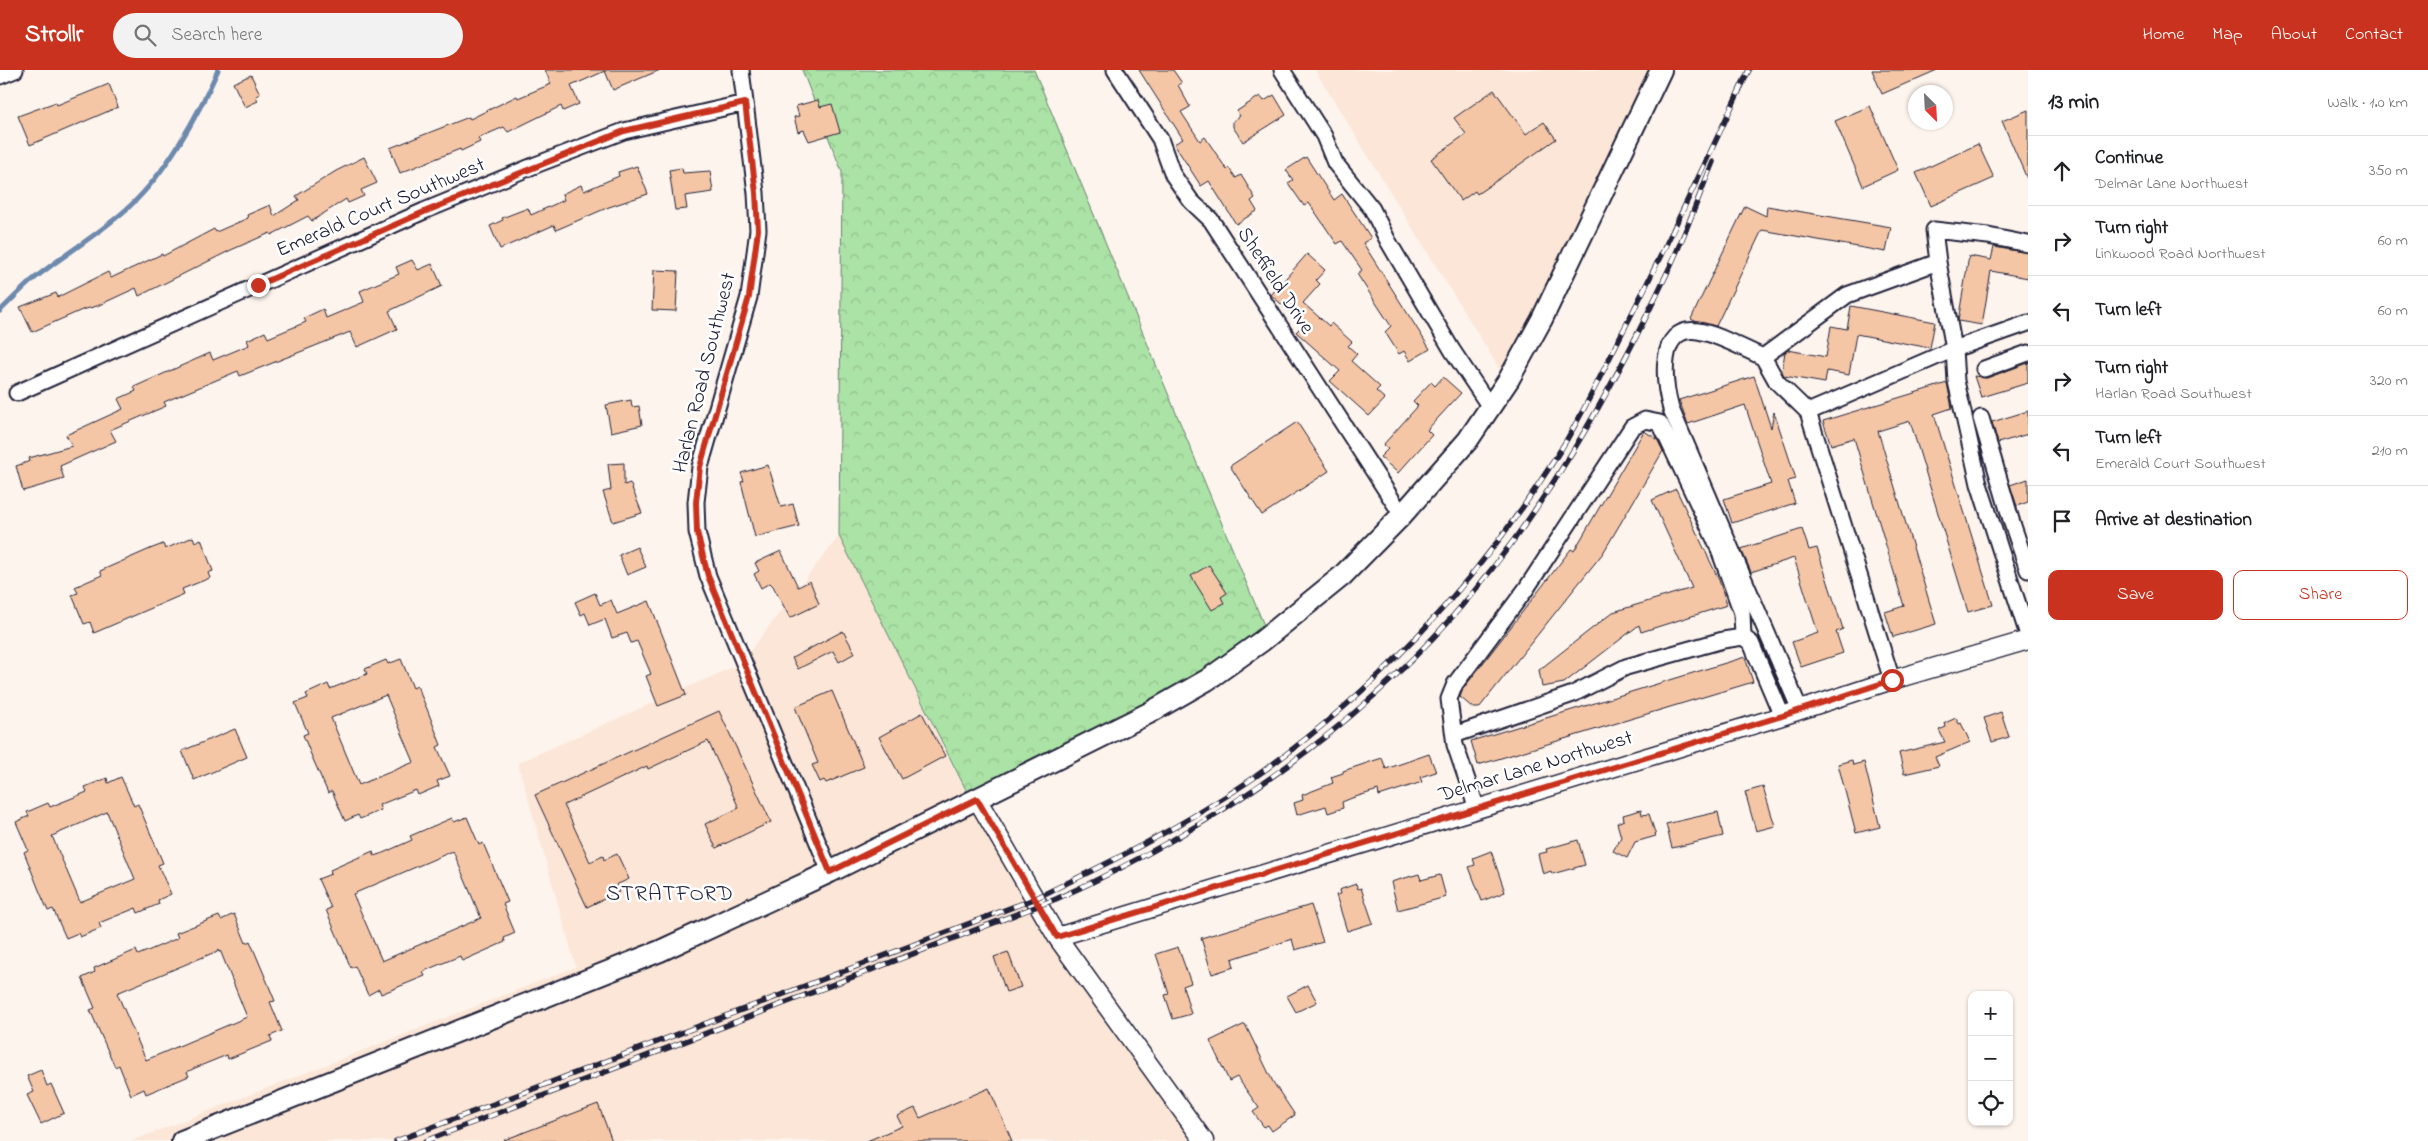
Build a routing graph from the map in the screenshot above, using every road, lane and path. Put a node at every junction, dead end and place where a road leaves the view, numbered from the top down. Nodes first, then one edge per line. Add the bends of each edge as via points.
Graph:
1 (15, 70) edge
2 (741, 70) edge
3 (1115, 70) edge
4 (1282, 70) edge
5 (1661, 70) edge
6 (0, 76) edge
7 (745, 103) junction
8 (2028, 244) edge
9 (1938, 262) junction
10 (2028, 323) edge
11 (1954, 349) junction
12 (2028, 353) edge
13 (1763, 357) junction
14 (1984, 369) dead end
15 (17, 393) dead end
16 (1490, 407) junction
17 (1808, 412) junction
18 (1981, 418) dead end
19 (1402, 515) junction
20 (2021, 527) edge
21 (2028, 570) edge
22 (2028, 635) edge
23 (1743, 637) junction
24 (2028, 640) edge
25 (1892, 680) junction
26 (1800, 710) junction
27 (1782, 716) junction
28 (1454, 735) junction
29 (977, 799) junction
30 (1477, 809) junction
31 (830, 872) junction
32 (1057, 937) junction
33 (182, 1141) edge
34 (1204, 1141) edge

1 - 6 street
2 - 7 street, Harlan Road Southwest
3 - 19 street, Sheffield Drive via 1160,139 1173,175 1190,201 1211,220
4 - 16 street via 1324,136 1335,163 1372,208 1388,241
5 - 16 main road via 1542,319
7 - 15 street, Emerald Court Southwest via 624,131 538,164 406,219
7 - 31 street, Harlan Road Southwest via 758,230 749,297 700,467 697,532 708,576
8 - 9 street via 1934,230
9 - 11 street
9 - 13 street via 1847,295
10 - 11 street
11 - 17 street
11 - 22 street via 1956,381 1979,484
12 - 14 street
13 - 17 street via 1777,382
13 - 26 street via 1700,331 1686,331 1669,346 1665,390
16 - 19 main road via 1468,440
17 - 25 street
18 - 20 street
19 - 29 main road via 1342,576 1262,641 1206,680 1149,713
20 - 21 street
23 - 27 street via 1751,643
23 - 28 street via 1626,667 1573,694
23 - 28 street via 1742,613 1717,544 1660,424 1645,420 1632,427 1526,588 1455,684 1449,699
24 - 25 street, Delmar Lane Northwest
25 - 26 street, Delmar Lane Northwest
26 - 27 street, Delmar Lane Northwest
27 - 30 street, Delmar Lane Northwest
28 - 30 street
29 - 31 main road
29 - 32 street
30 - 32 street, Delmar Lane Northwest
31 - 33 main road via 660,951
32 - 34 street

